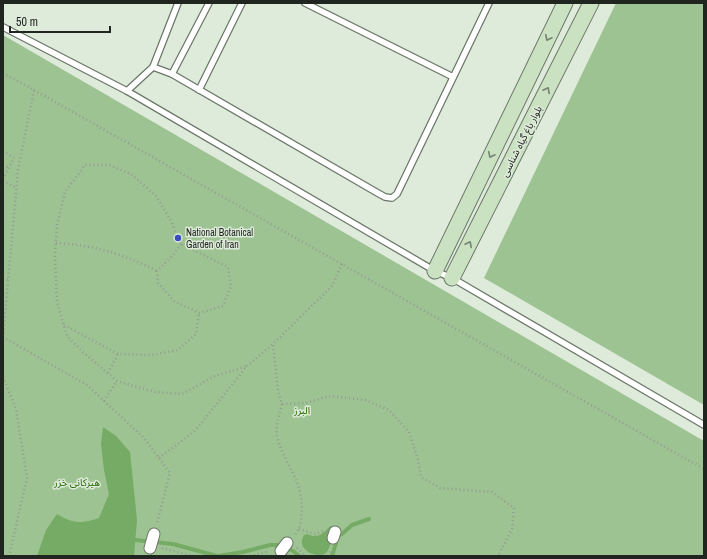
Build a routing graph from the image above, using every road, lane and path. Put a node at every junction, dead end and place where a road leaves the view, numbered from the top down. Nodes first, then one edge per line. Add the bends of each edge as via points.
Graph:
1 (178, 3) edge
2 (209, 3) edge
3 (242, 3) edge
4 (305, 3) edge
5 (489, 3) edge
6 (565, 3) edge
7 (591, 3) edge
8 (3, 27) edge
9 (153, 68) junction
10 (3, 73) edge
11 (172, 74) junction
12 (453, 77) junction
13 (34, 90) junction
14 (200, 90) junction
15 (127, 91) junction
16 (3, 151) edge
17 (3, 165) edge
18 (9, 168) junction
19 (3, 180) edge
20 (16, 188) junction
21 (56, 243) junction
22 (181, 244) junction
23 (342, 264) junction
24 (158, 271) junction
25 (435, 271) junction
26 (3, 278) edge
27 (452, 278) junction
28 (8, 280) junction
29 (199, 313) junction
30 (64, 324) junction
31 (3, 337) edge
32 (3, 341) edge
33 (273, 344) junction
34 (118, 354) junction
35 (247, 366) junction
36 (108, 373) junction
37 (117, 381) junction
38 (104, 401) junction
39 (282, 404) junction
40 (704, 425) edge
41 (159, 458) junction
42 (704, 469) edge
43 (299, 529) junction
44 (154, 534) joint
45 (334, 535) dead end
46 (150, 548) joint
47 (9, 556) edge
48 (193, 556) edge
49 (250, 556) edge
50 (498, 556) edge

1 - 9 lane
2 - 11 lane
3 - 14 lane
4 - 12 lane
5 - 12 lane
6 -> 25 street, بلوار باغ گیاه شناسی
27 -> 7 street, بلوار باغ گیاه شناسی
8 - 15 lane
9 - 11 lane
9 - 15 lane
10 - 13 path
11 - 14 lane
12 - 14 lane via 397,194 392,198 376,192
13 - 20 path
13 - 23 path
15 - 25 lane
16 - 18 path via 14,158
17 - 18 path
18 - 19 path
19 - 20 path
20 - 28 path
21 - 22 path via 57,225 65,192 85,165 109,165 131,174 156,196
21 - 24 path via 113,252
21 - 30 path via 57,302
22 - 24 path
22 - 29 path via 228,267 231,286 223,306
23 - 33 path via 332,286
23 - 42 path
24 - 29 path via 158,283 174,301
25 - 27 lane
26 - 28 path
27 - 40 lane
28 - 31 path
29 - 34 path via 196,334 178,350 152,355
30 - 34 path
30 - 36 path via 67,336
31 - 38 path via 87,385
32 - 47 path via 3,377 16,409 27,478
33 - 35 path
33 - 39 path via 278,391
34 - 36 path
35 - 37 path via 215,376 182,394 155,392
35 - 41 path via 195,431
36 - 37 path
37 - 38 path
38 - 41 path via 144,438
39 - 43 path via 277,421 277,435 297,483 302,514
39 - 50 path via 306,403 329,396 365,400 388,410 409,432 422,477 440,488 492,492 514,508 512,529
41 - 44 path via 170,473
43 - 45 path via 315,534 322,532 330,524 336,528
43 - 49 path via 284,547
44 - 46 street
46 - 48 path via 161,548

